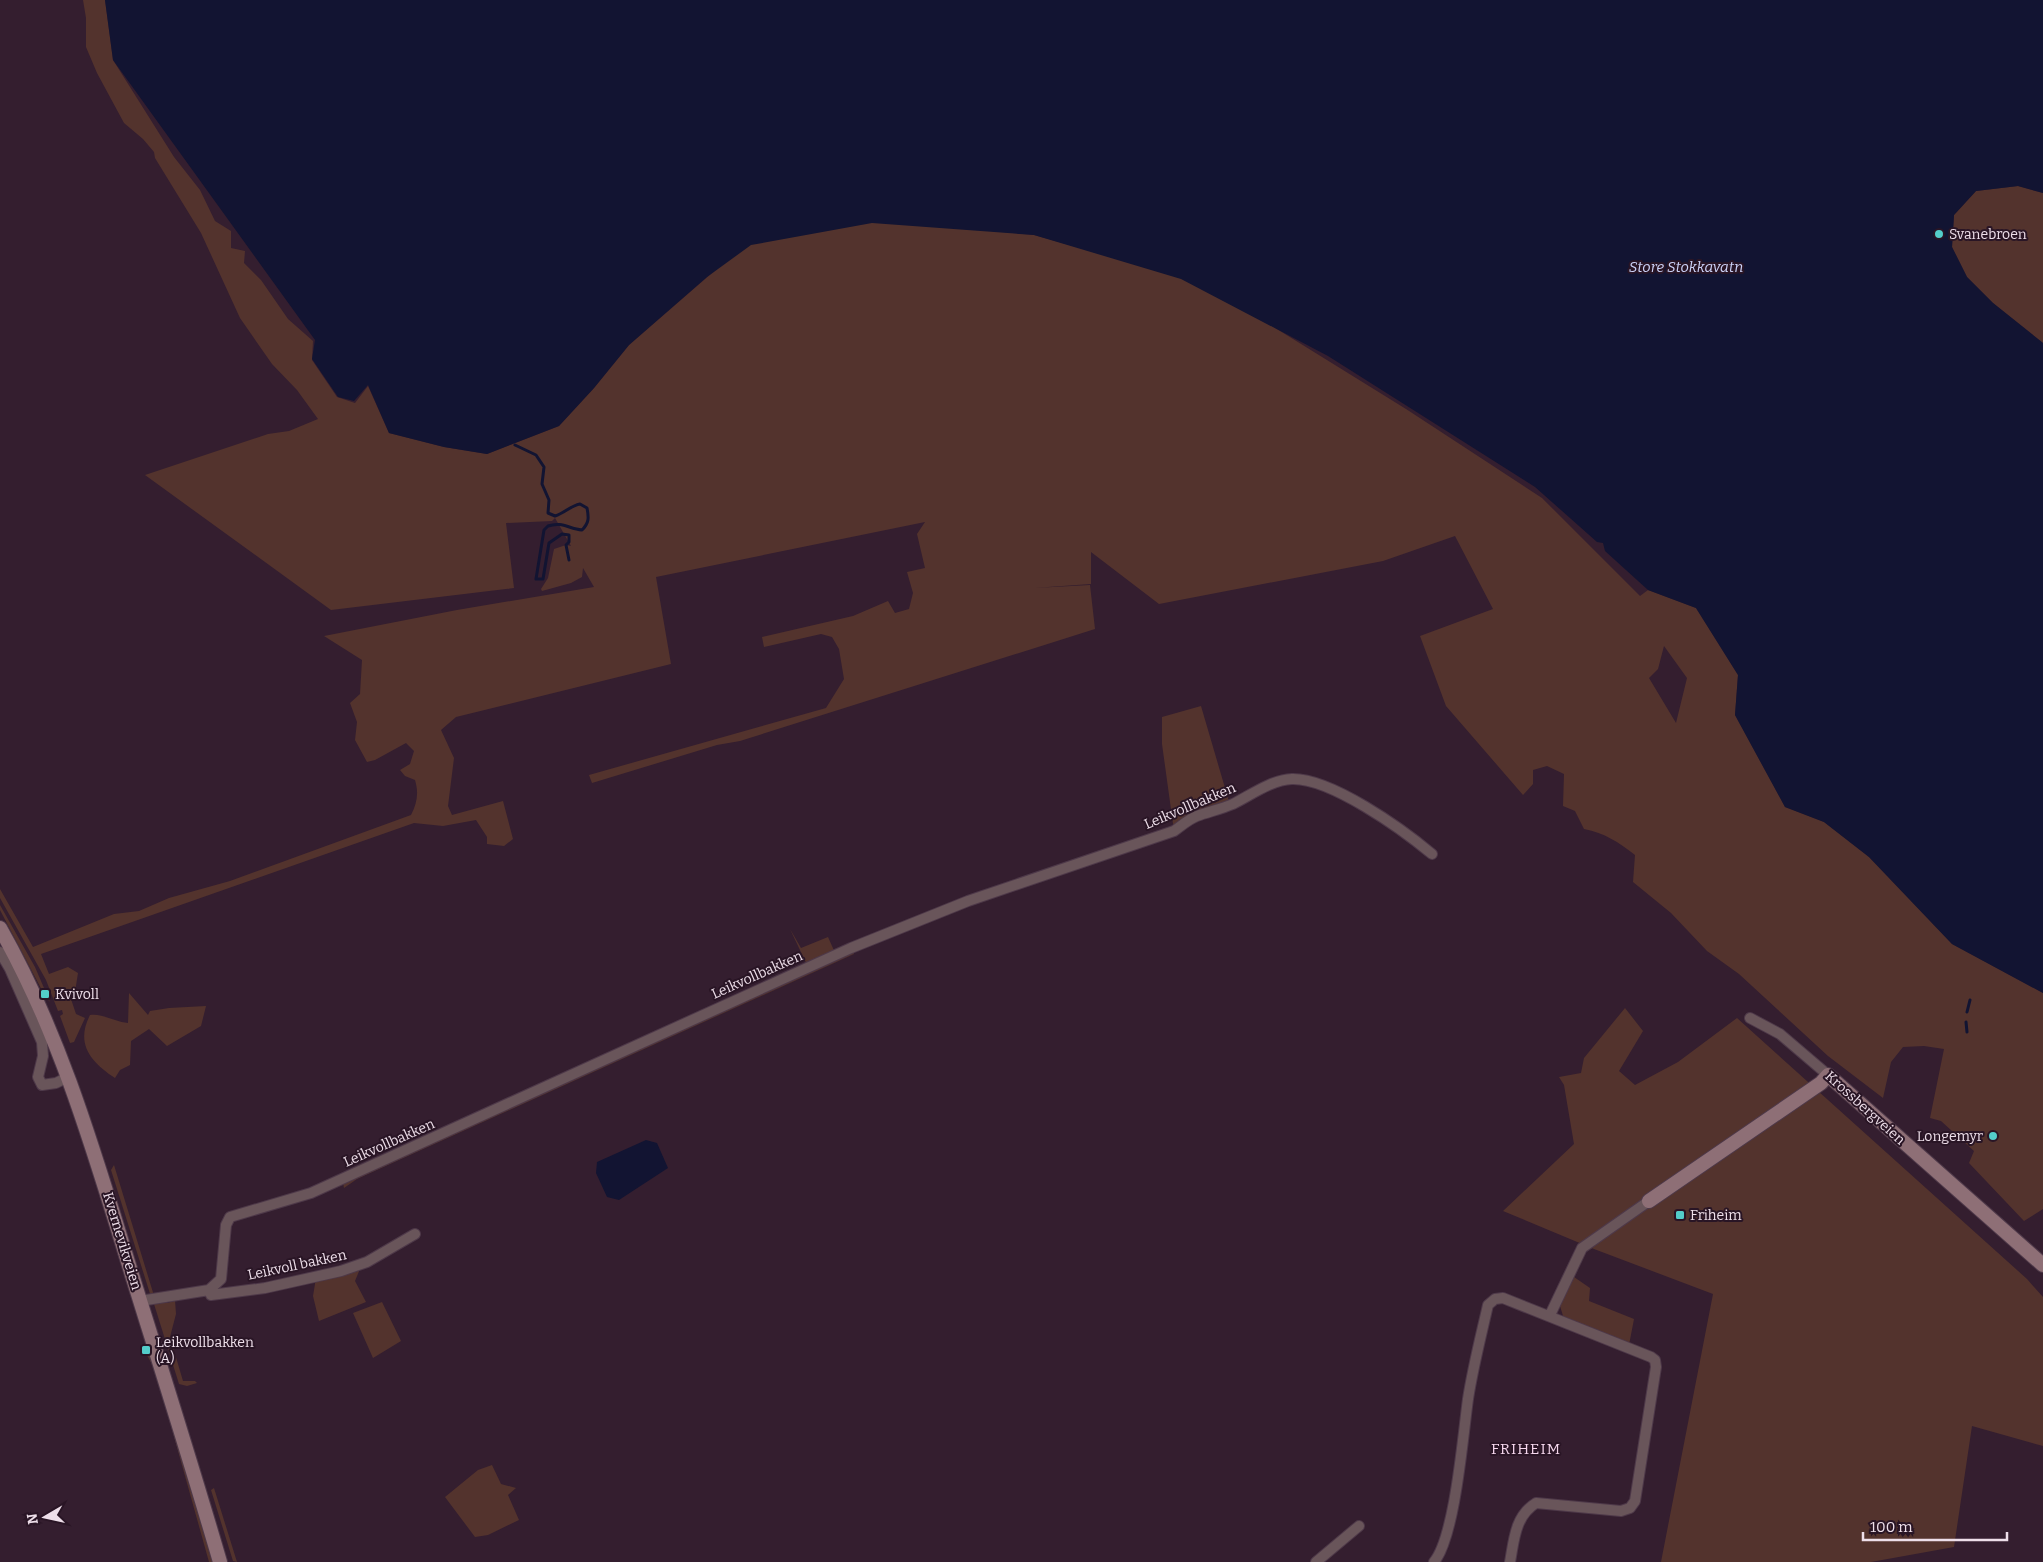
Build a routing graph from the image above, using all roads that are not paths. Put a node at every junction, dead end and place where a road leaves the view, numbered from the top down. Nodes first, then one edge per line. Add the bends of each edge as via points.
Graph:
1 (1432, 854) dead end
2 (0, 928) edge
3 (0, 952) edge
4 (1750, 1018) dead end
5 (1828, 1075) junction
6 (68, 1076) junction
7 (1649, 1201) joint
8 (415, 1234) dead end
9 (2043, 1265) edge
10 (209, 1290) junction
11 (140, 1301) junction
12 (1550, 1315) junction
13 (1359, 1526) dead end
14 (220, 1562) edge
15 (1316, 1562) edge
16 (1434, 1562) edge
17 (1510, 1562) edge

1 - 10 street, Leikvollbakken via 1351,798 1311,782 1292,779 1274,783 1230,805 1194,817 1174,831 968,901 851,948 311,1192 230,1217 226,1225 221,1279
2 - 6 main road, Kvernevikveien via 18,959
3 - 6 street via 42,1042 43,1056 38,1077 42,1085 56,1083
4 - 5 street, Krossbergveien via 1780,1034
5 - 7 main road via 1821,1083
5 - 9 main road, Krossbergveien
6 - 11 main road, Kvernevikveien
7 - 12 street via 1582,1248
8 - 10 street, Leikvoll bakken via 367,1262 341,1271 264,1288 212,1295
10 - 11 street
11 - 14 main road, Kvernevikveien
12 - 16 street via 1504,1298 1495,1299 1488,1305 1447,1530 1440,1554
12 - 17 street via 1655,1360 1635,1501 1630,1508 1621,1511 1536,1503 1520,1519
13 - 15 street

